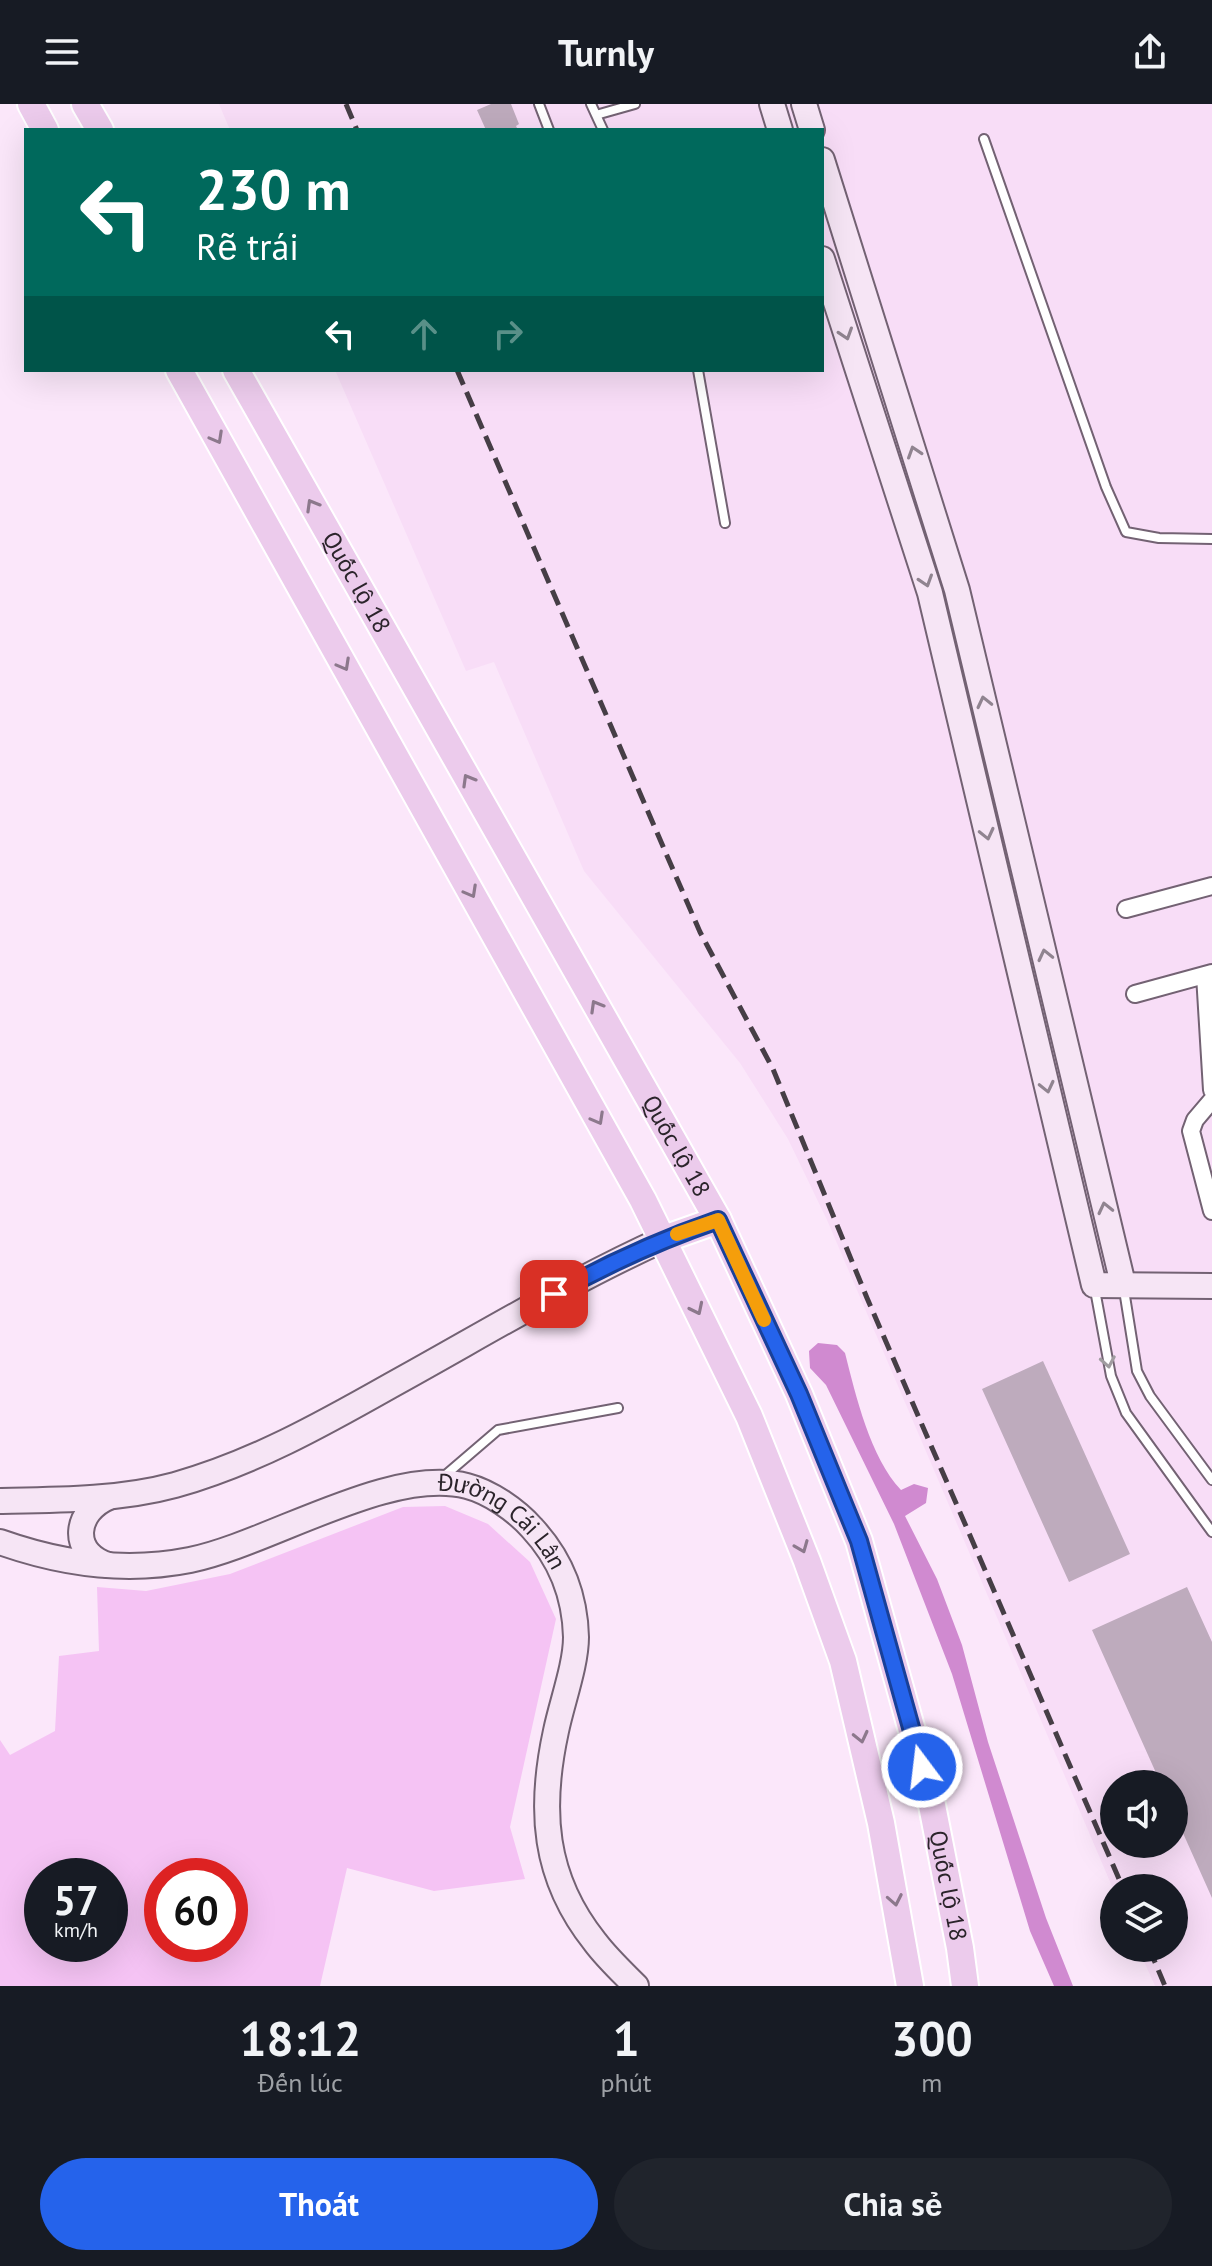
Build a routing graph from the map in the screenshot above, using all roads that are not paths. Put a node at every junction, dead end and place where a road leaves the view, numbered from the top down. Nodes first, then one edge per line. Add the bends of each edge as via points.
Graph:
1 (31, 104) edge
2 (85, 104) edge
3 (539, 104) edge
4 (591, 104) edge
5 (635, 104) edge
6 (772, 104) edge
7 (804, 104) edge
8 (596, 115) junction
9 (44, 128) edge
10 (99, 128) edge
11 (548, 128) edge
12 (602, 128) edge
13 (779, 128) edge
14 (811, 128) edge
15 (984, 139) dead end
16 (824, 166) edge
17 (824, 265) edge
18 (180, 372) edge
19 (237, 372) edge
20 (698, 372) edge
21 (725, 523) dead end
22 (1212, 539) edge
23 (1212, 886) edge
24 (1126, 909) dead end
25 (1208, 974) edge
26 (1135, 994) dead end
27 (1212, 1090) edge
28 (1212, 1100) edge
29 (1212, 1211) edge
30 (718, 1220) junction
31 (664, 1239) junction
32 (1123, 1284) junction
33 (1094, 1285) junction
34 (1212, 1286) edge
35 (618, 1408) dead end
36 (1212, 1480) edge
37 (436, 1483) junction
38 (117, 1494) junction
39 (0, 1501) edge
40 (1212, 1532) edge
41 (0, 1542) edge
42 (118, 1567) junction
43 (636, 1986) edge
44 (910, 1986) edge
45 (965, 1986) edge

1 - 9 main road
2 - 10 main road
3 - 11 lane
4 - 8 lane
5 - 8 lane
6 - 13 main road
7 - 14 main road
8 - 12 lane
15 - 22 lane via 1126,532
32 -> 16 main road via 957,590
17 -> 33 main road via 930,593
18 -> 31 main road, Quốc lộ 18
30 -> 19 main road, Quốc lộ 18
20 - 21 lane
23 - 24 street
25 - 26 street
25 - 27 street
28 - 29 street via 1191,1131
30 - 31 main road
30 - 45 main road, Quốc lộ 18 via 799,1394 859,1541 930,1795
31 - 38 main road via 607,1264 262,1455 172,1486
31 -> 44 main road, Quốc lộ 18 via 749,1416 843,1661 881,1823
32 - 33 main road
32 - 34 main road
32 - 36 lane via 1137,1371
33 -> 40 lane via 1111,1376 1126,1413
35 - 37 lane via 498,1430
37 - 42 main road, Đường Cái Lân via 366,1496 191,1560
37 - 43 main road, Đường Cái Lân via 467,1486 523,1518 548,1545 562,1571 575,1612 576,1645 549,1764 549,1845 577,1917
38 - 39 main road
38 - 42 main road via 88,1510 81,1531 95,1560
41 - 42 main road, Đường Cái Lân via 37,1555

